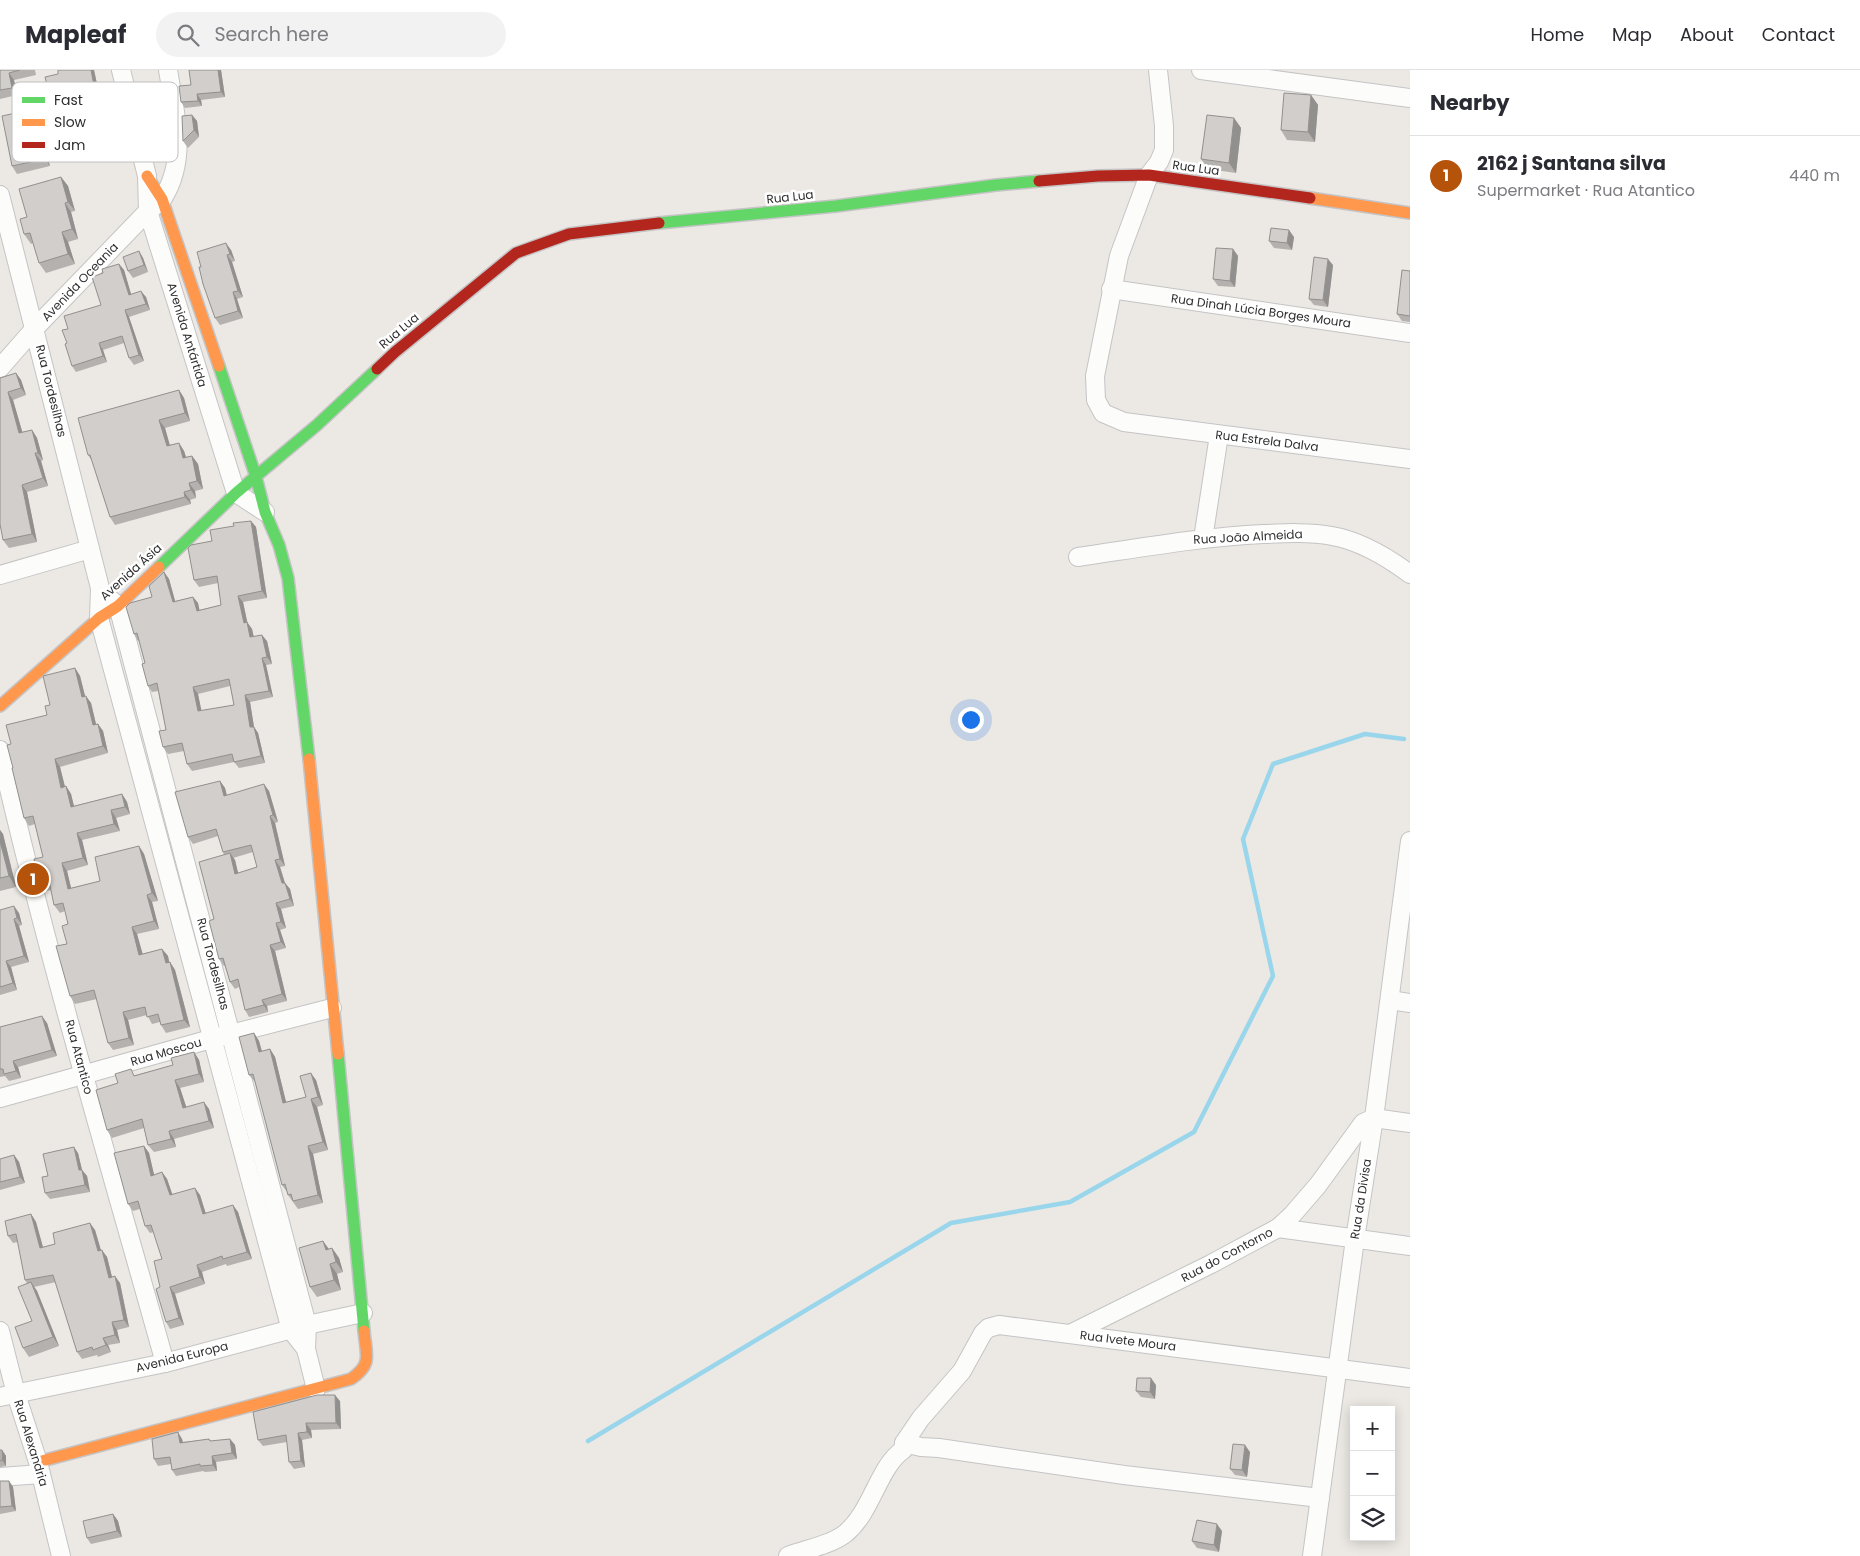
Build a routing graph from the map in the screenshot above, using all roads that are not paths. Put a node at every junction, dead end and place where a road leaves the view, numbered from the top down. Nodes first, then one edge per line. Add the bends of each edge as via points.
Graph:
1 (1158, 70) edge
2 (1200, 70) edge
3 (1410, 98) edge
4 (143, 162) edge
5 (176, 162) edge
6 (1149, 175) junction
7 (147, 176) junction
8 (0, 195) edge
9 (162, 199) junction
10 (148, 211) junction
11 (1410, 213) edge
12 (1111, 289) junction
13 (35, 328) junction
14 (1410, 333) edge
15 (0, 368) edge
16 (1219, 435) junction
17 (1410, 459) edge
18 (256, 477) junction
19 (236, 493) junction
20 (265, 512) junction
21 (1203, 539) junction
22 (90, 549) junction
23 (1078, 557) dead end
24 (0, 574) edge
25 (1410, 574) edge
26 (100, 588) junction
27 (118, 606) junction
28 (99, 618) junction
29 (0, 706) edge
30 (0, 750) edge
31 (1410, 841) edge
32 (1407, 894) edge
33 (1390, 1000) junction
34 (1410, 1003) edge
35 (332, 1008) junction
36 (232, 1034) junction
37 (211, 1039) junction
38 (84, 1075) junction
39 (0, 1098) edge
40 (1374, 1118) junction
41 (1410, 1123) edge
42 (1278, 1228) junction
43 (1355, 1239) junction
44 (1410, 1246) edge
45 (363, 1313) junction
46 (299, 1327) junction
47 (0, 1330) edge
48 (1070, 1334) junction
49 (165, 1363) junction
50 (1337, 1368) junction
51 (1410, 1378) edge
52 (316, 1389) junction
53 (8, 1395) edge
54 (904, 1443) junction
55 (40, 1468) junction
56 (0, 1478) edge
57 (1320, 1498) junction
58 (61, 1556) edge
59 (788, 1556) edge
60 (1312, 1556) edge

1 - 6 street, Rua Estrela Dalva via 1164,150
2 - 3 street
4 - 7 street, Avenida Antártida
5 - 9 street
6 - 11 street, Rua Lua
6 - 12 street, Rua Estrela Dalva via 1119,256
6 - 18 street, Rua Lua via 1098,176 623,226 550,240 516,253 395,352
7 - 9 street, Avenida Antártida
7 - 10 street, Avenida Antártida
8 - 13 street, Rua Tordesilhas
9 - 10 street, Avenida Oceania
9 - 18 street, Avenida Antártida
10 - 13 street, Avenida Oceania
10 - 19 street, Avenida Antártida
12 - 14 street, Rua Dinah Lúcia Borges Moura
12 - 16 street, Rua Estrela Dalva via 1094,388 1103,413 1124,422
13 - 15 street, Avenida Oceania
13 - 22 street, Rua Tordesilhas
16 - 17 street, Rua Estrela Dalva
16 - 21 street
18 - 19 street, Avenida Ásia
18 - 20 street, Avenida Antártida
19 - 20 street
19 - 27 street, Avenida Ásia
20 - 35 street, Avenida Antártida via 288,578 314,807
21 - 23 street, Rua João Almeida
21 - 25 street, Rua João Almeida via 1280,534 1333,536 1392,560
22 - 24 street
22 - 26 street, Rua Tordesilhas
26 - 27 street
26 - 28 street, Rua Tordesilhas
27 - 28 street, Avenida Ásia
27 - 36 street, Rua Tordesilhas
28 - 29 street, Avenida Ásia
28 - 37 street, Rua Tordesilhas
30 - 38 street, Rua Atantico
31 - 32 street, Rua da Divisa
32 - 33 street, Rua da Divisa
33 - 34 street
33 - 40 street, Rua da Divisa
35 - 36 street, Rua Moscou
35 - 45 street, Avenida Antártida
36 - 37 street, Rua Moscou
36 - 46 street, Rua Tordesilhas
37 - 38 street, Rua Moscou
37 - 46 street, Rua Tordesilhas
38 - 39 street, Rua Moscou
38 - 49 street, Rua Atantico
40 - 41 street
40 - 42 street, Rua do Contorno via 1363,1123 1318,1185
40 - 43 street, Rua da Divisa
42 - 43 street
42 - 48 street, Rua do Contorno
43 - 44 street
43 - 50 street, Rua da Divisa
45 - 46 street, Avenida Europa
45 - 52 street, Avenida Antártida via 365,1367 351,1379
46 - 49 street, Avenida Europa
46 - 52 street, Rua Tordesilhas
47 - 53 street, Rua Alexandria
48 - 50 street, Rua Ivete Moura
48 - 54 street, Rua Ivete Moura via 999,1325 988,1328 962,1371
49 - 53 street, Avenida Europa
50 - 51 street, Rua Ivete Moura
50 - 57 street, Rua da Divisa
52 - 55 street
53 - 55 street, Rua Alexandria
54 - 57 street via 1124,1475
54 - 59 street, Rua Ivete Moura via 903,1450 890,1464 861,1518 845,1534
55 - 56 street
55 - 58 street, Rua Alexandria
57 - 60 street, Rua da Divisa

